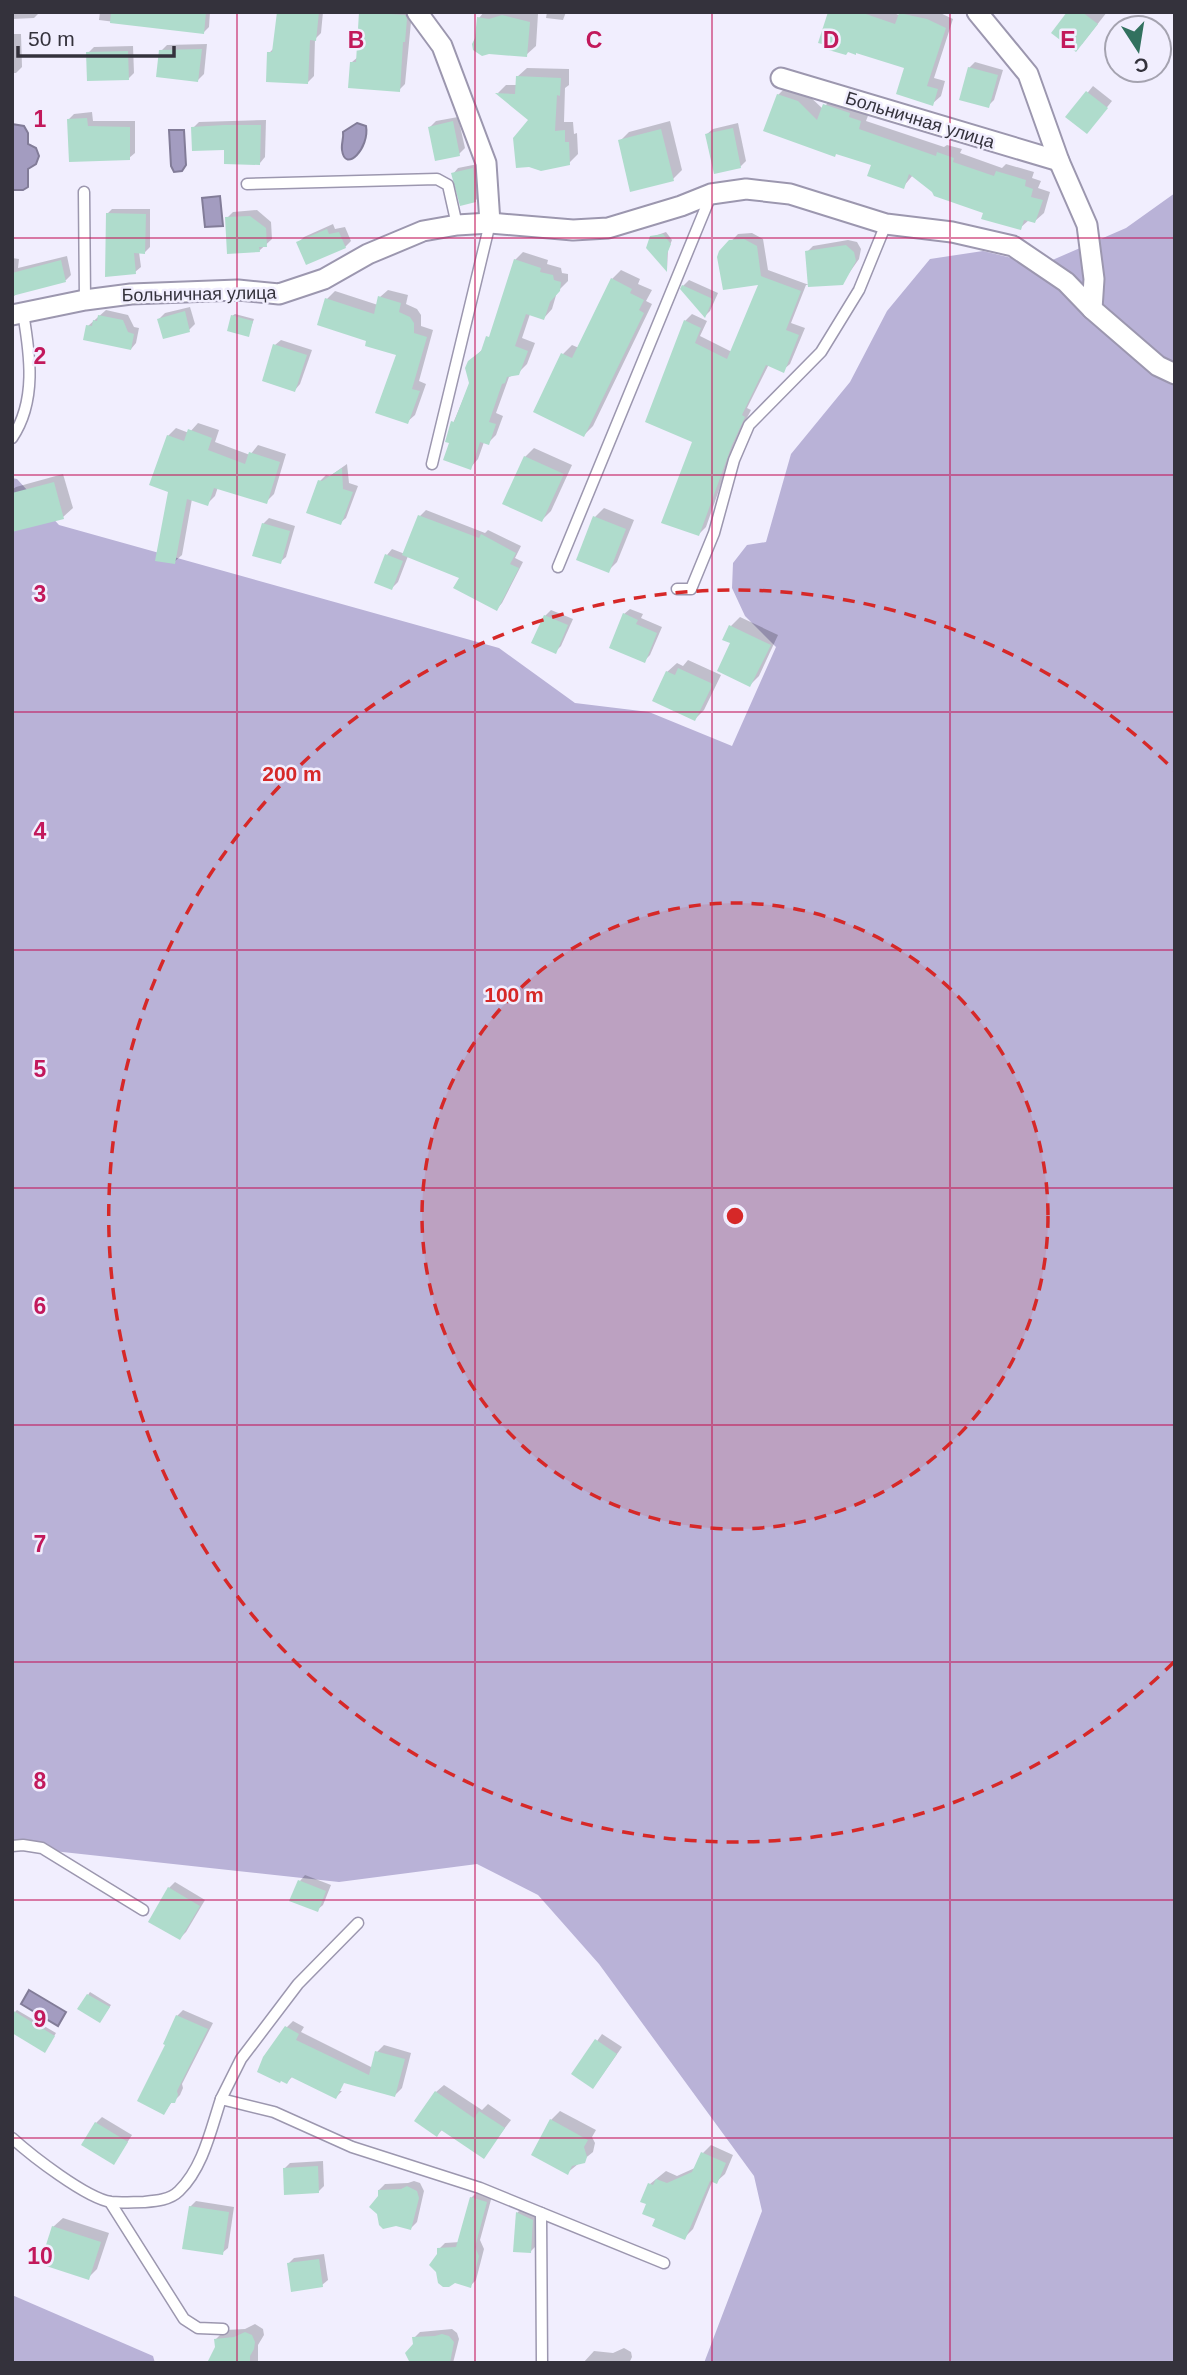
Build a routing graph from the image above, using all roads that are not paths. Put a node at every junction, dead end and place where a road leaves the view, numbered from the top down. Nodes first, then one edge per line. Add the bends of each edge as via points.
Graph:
1 (417, 12) edge
2 (977, 12) edge
3 (781, 78) dead end
4 (1059, 161) junction
5 (247, 184) dead end
6 (84, 192) dead end
7 (711, 194) junction
8 (490, 223) junction
9 (886, 224) junction
10 (457, 225) junction
11 (85, 300) junction
12 (1092, 309) junction
13 (17, 314) edge
14 (1175, 374) edge
15 (12, 438) edge
16 (432, 464) dead end
17 (558, 567) dead end
18 (677, 589) dead end
19 (12, 1846) edge
20 (143, 1910) dead end
21 (358, 1923) dead end
22 (221, 2099) junction
23 (12, 2138) edge
24 (110, 2202) junction
25 (541, 2213) junction
26 (664, 2263) dead end
27 (223, 2329) dead end
28 (542, 2363) edge

1 - 8 street via 442,46 486,163
2 - 4 street via 1028,74
3 - 4 street, Больничная улица
4 - 12 street via 1087,225 1094,279
5 - 10 lane via 438,179 447,185
6 - 11 lane
7 - 8 street, Больничная улица via 608,228
7 - 9 street, Больничная улица via 746,189 790,194
7 - 17 lane
8 - 10 street, Больничная улица
8 - 16 lane
9 - 12 street, Больничная улица via 1013,246 1066,282
9 - 18 lane via 859,290 821,352 749,425 691,589
10 - 11 street, Больничная улица via 423,231 324,279 279,294 238,290
11 - 13 street, Больничная улица
12 - 14 street, Больничная улица via 1158,366
13 - 15 lane, Больничная улица via 28,345 30,394
19 - 20 lane via 42,1848
21 - 22 lane via 298,1984 241,2059
22 - 24 lane via 198,2165 177,2194 158,2201
22 - 25 lane via 274,2112 352,2147
23 - 24 lane via 28,2153
24 - 27 lane via 184,2319 198,2328
25 - 26 lane
25 - 28 lane

